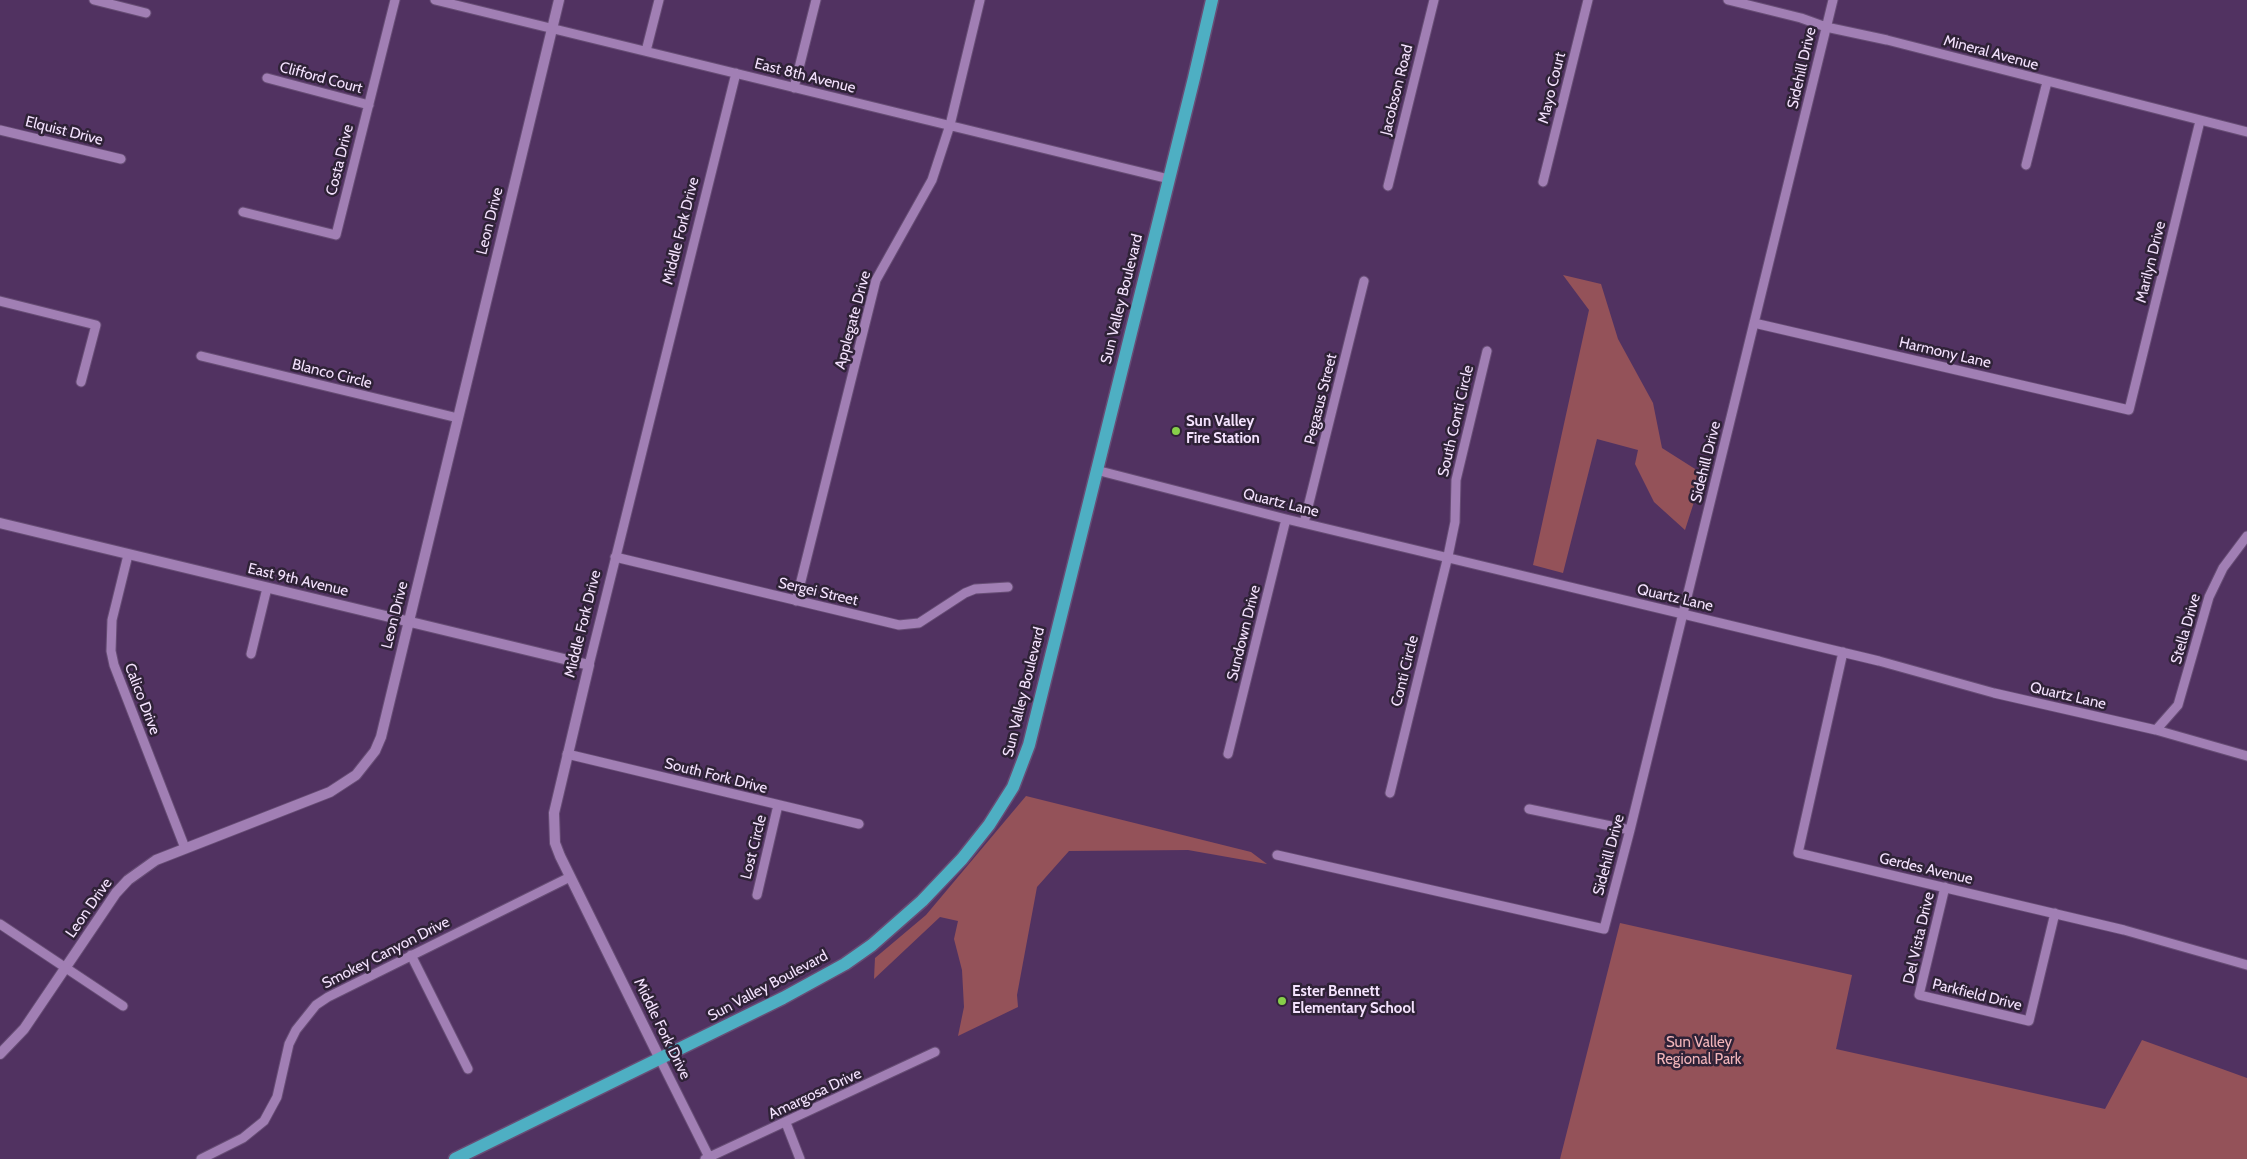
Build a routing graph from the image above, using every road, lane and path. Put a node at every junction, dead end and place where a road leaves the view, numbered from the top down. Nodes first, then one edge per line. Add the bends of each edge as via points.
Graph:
1 (94, 0) edge
2 (395, 0) edge
3 (435, 0) edge
4 (559, 0) edge
5 (659, 0) edge
6 (816, 0) edge
7 (980, 0) edge
8 (1212, 0) edge
9 (1434, 0) edge
10 (1588, 0) edge
11 (1728, 0) edge
12 (1832, 0) edge
13 (146, 12) dead end
14 (552, 28) junction
15 (1826, 28) junction
16 (646, 51) junction
17 (736, 73) junction
18 (267, 78) dead end
19 (2047, 82) junction
20 (794, 88) junction
21 (368, 105) junction
22 (2200, 121) junction
23 (950, 125) junction
24 (0, 130) edge
25 (2247, 132) edge
26 (121, 159) dead end
27 (2026, 165) dead end
28 (1169, 179) junction
29 (1543, 182) dead end
30 (1388, 186) dead end
31 (243, 212) dead end
32 (1364, 281) dead end
33 (0, 301) edge
34 (1754, 323) junction
35 (1487, 351) dead end
36 (201, 356) dead end
37 (81, 382) dead end
38 (2129, 410) joint
39 (458, 418) junction
40 (1096, 470) junction
41 (1286, 519) junction
42 (0, 523) edge
43 (1304, 523) junction
44 (2247, 536) edge
45 (128, 555) junction
46 (1448, 556) junction
47 (615, 557) junction
48 (1008, 587) dead end
49 (267, 588) junction
50 (796, 601) junction
51 (1683, 615) junction
52 (409, 622) junction
53 (1843, 652) junction
54 (251, 654) dead end
55 (589, 665) junction
56 (2156, 730) junction
57 (567, 754) junction
58 (1228, 754) dead end
59 (2247, 756) edge
60 (1390, 793) dead end
61 (778, 805) junction
62 (1529, 809) dead end
63 (859, 824) dead end
64 (1630, 830) junction
65 (185, 848) junction
66 (1276, 855) dead end
67 (570, 877) junction
68 (1945, 888) junction
69 (757, 895) dead end
70 (2054, 913) junction
71 (0, 924) edge
72 (411, 956) junction
73 (2247, 966) edge
74 (65, 968) junction
75 (1919, 995) joint
76 (123, 1006) dead end
77 (936, 1052) dead end
78 (0, 1054) edge
79 (660, 1059) junction
80 (468, 1069) dead end
81 (786, 1123) junction
82 (707, 1158) edge
83 (201, 1159) edge
84 (455, 1159) edge
85 (800, 1159) edge

1 - 13 street
2 - 21 street, Costa Drive
3 - 14 street, East 8th Avenue
4 - 14 street, Leon Drive
5 - 16 street
6 - 20 street
7 - 23 street, Applegate Drive
8 - 28 main road, Sun Valley Boulevard
9 - 30 street, Jacobson Road
10 - 29 street, Mayo Court
11 - 15 street, Mineral Avenue via 1801,18
12 - 15 street, Sidehill Drive
14 - 16 street, East 8th Avenue
14 - 39 street, Leon Drive
15 - 19 street, Mineral Avenue via 1887,40
15 - 34 street, Sidehill Drive
16 - 17 street, East 8th Avenue
17 - 20 street, East 8th Avenue
17 - 47 street, Middle Fork Drive
18 - 21 street, Clifford Court
19 - 22 street, Mineral Avenue
19 - 27 street
20 - 23 street, East 8th Avenue
21 - 31 street, Costa Drive via 336,235
22 - 25 street, Mineral Avenue
22 - 38 street, Marilyn Drive
23 - 28 street, East 8th Avenue
23 - 50 street, Applegate Drive via 932,180 876,280
24 - 26 street, Elquist Drive
28 - 40 main road, Sun Valley Boulevard
32 - 43 street, Pegasus Street
33 - 37 street via 96,325
34 - 38 street, Harmony Lane
34 - 51 street, Sidehill Drive
35 - 46 street, South Conti Circle via 1456,480 1455,522
36 - 39 street, Blanco Circle
39 - 52 street, Leon Drive
40 - 41 street, Quartz Lane
40 - 79 main road, Sun Valley Boulevard via 1029,746 1016,781 989,825 944,879 872,945 817,981
41 - 43 street, Quartz Lane
41 - 58 street, Sundown Drive
42 - 45 street, East 9th Avenue
43 - 46 street, Quartz Lane
44 - 56 street, Stella Drive via 2223,568 2209,597 2178,705
45 - 49 street, East 9th Avenue
45 - 65 street, Calico Drive via 112,620 111,651
46 - 51 street, Quartz Lane
46 - 60 street, Conti Circle
47 - 50 street, Sergei Street
47 - 55 street, Middle Fork Drive
48 - 50 street, Sergei Street via 970,591 929,619 910,625
49 - 52 street, East 9th Avenue
49 - 54 street
51 - 53 street, Quartz Lane
51 - 64 street, Sidehill Drive
52 - 55 street, East 9th Avenue
52 - 65 street, Leon Drive via 381,737 367,763 356,775 330,792
53 - 56 street, Quartz Lane via 1994,693
53 - 68 street, Gerdes Avenue via 1798,854
55 - 57 street, Middle Fork Drive
56 - 59 street, Quartz Lane
57 - 61 street, South Fork Drive
57 - 67 street, Middle Fork Drive via 553,828
61 - 63 street, South Fork Drive
61 - 69 street, Lost Circle
62 - 64 street
64 - 66 street, Sidehill Drive via 1604,929
65 - 74 street, Leon Drive via 156,860 128,880
67 - 72 street, Smokey Canyon Drive
67 - 79 street, Middle Fork Drive
68 - 70 street, Gerdes Avenue
68 - 75 street, Del Vista Drive
70 - 73 street, Gerdes Avenue
70 - 75 street, Parkfield Drive via 2029,1021
71 - 74 street
72 - 80 street
72 - 83 street, Smokey Canyon Drive via 316,1005 289,1044 277,1097 264,1121 243,1138
74 - 76 street
74 - 78 street, Leon Drive via 18,1038
77 - 81 street, Amargosa Drive
79 - 82 street, Middle Fork Drive
79 - 84 main road, Sun Valley Boulevard
81 - 82 street, Amargosa Drive
81 - 85 street

